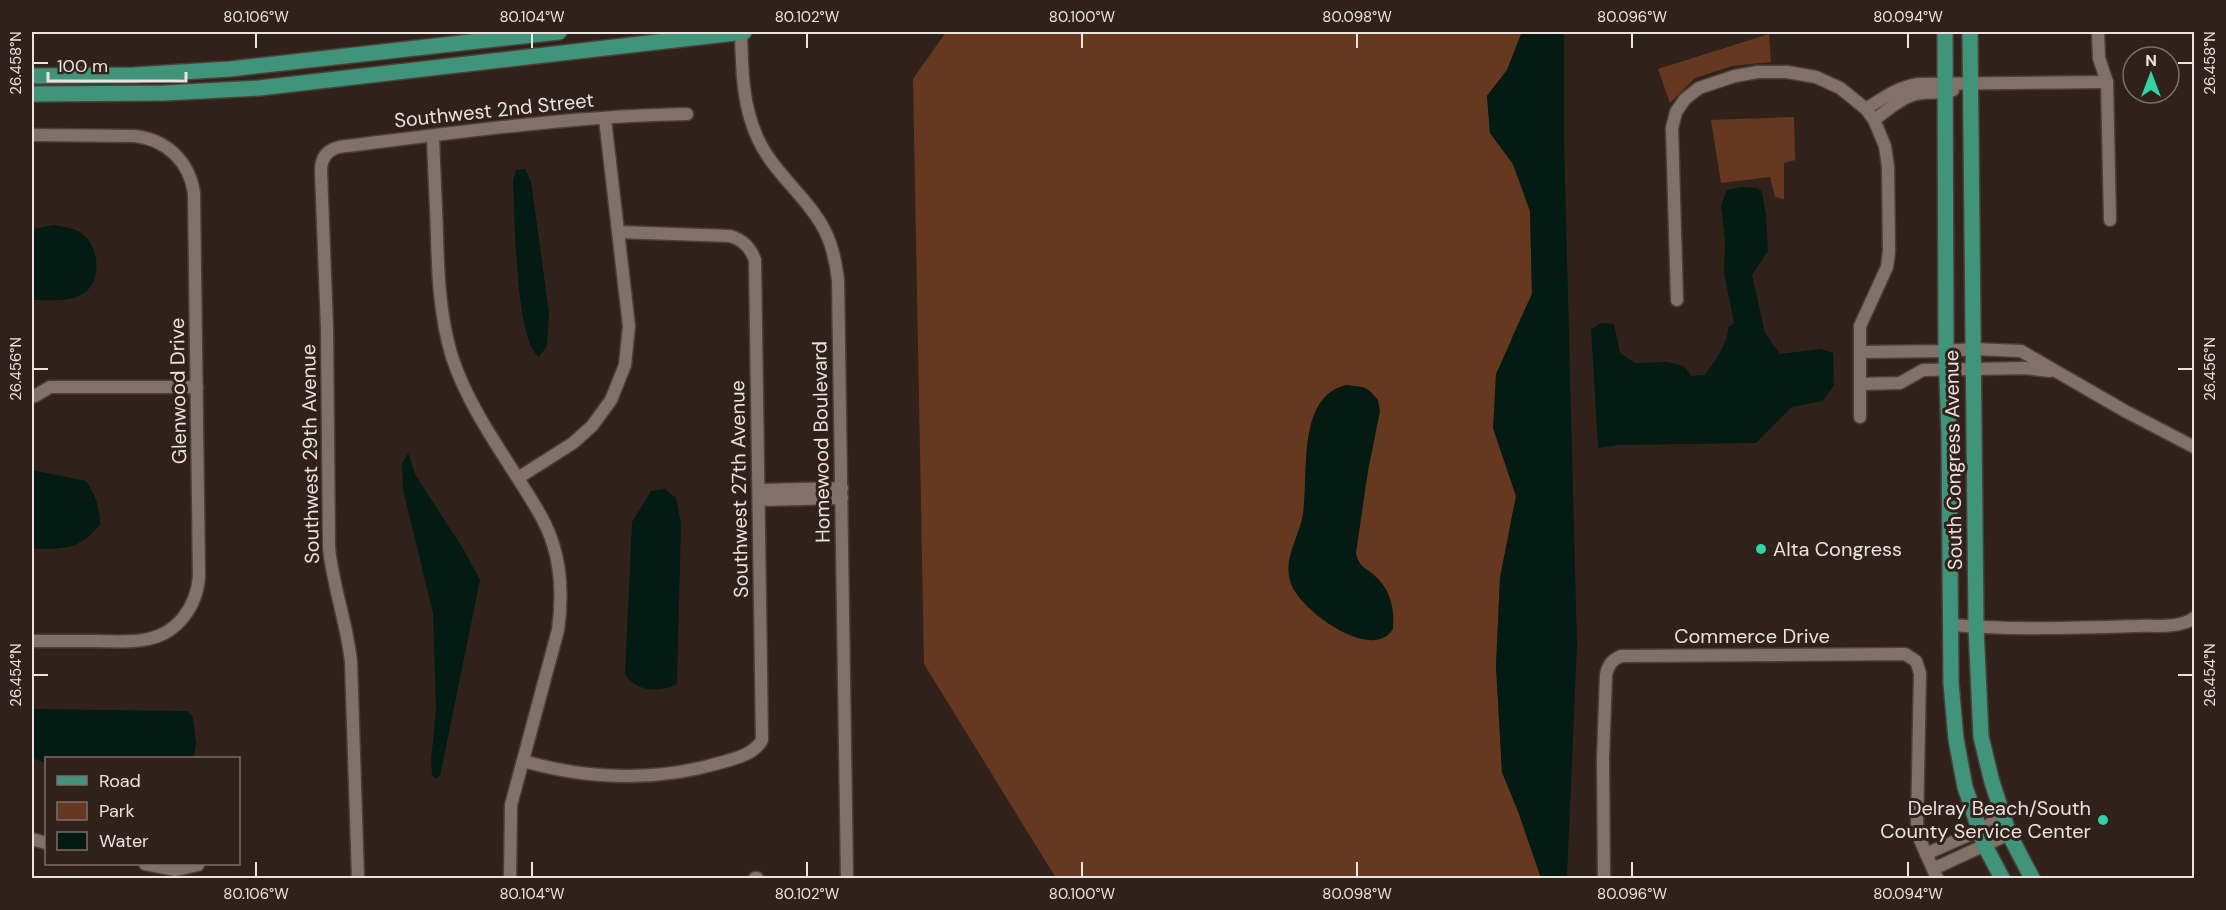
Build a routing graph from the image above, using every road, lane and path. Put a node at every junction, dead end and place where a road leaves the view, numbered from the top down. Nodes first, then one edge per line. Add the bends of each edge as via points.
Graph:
1 (559, 32) edge
2 (742, 32) edge
3 (1945, 32) edge
4 (1970, 32) edge
5 (2098, 32) edge
6 (444, 45) junction
7 (446, 66) junction
8 (32, 76) edge
9 (2107, 82) junction
10 (1971, 84) junction
11 (1945, 88) junction
12 (32, 94) edge
13 (1866, 109) junction
14 (687, 114) dead end
15 (605, 119) junction
16 (1874, 120) junction
17 (32, 135) edge
18 (433, 136) junction
19 (321, 171) joint
20 (2110, 220) dead end
21 (618, 231) junction
22 (1677, 300) dead end
23 (1973, 349) junction
24 (1946, 351) junction
25 (1861, 352) junction
26 (1973, 369) junction
27 (1946, 370) junction
28 (2056, 372) junction
29 (1860, 384) junction
30 (197, 387) junction
31 (35, 396) dead end
32 (1860, 417) dead end
33 (2194, 447) edge
34 (518, 478) junction
35 (842, 493) junction
36 (759, 495) junction
37 (2194, 618) edge
38 (1951, 625) junction
39 (1976, 627) junction
40 (32, 641) edge
41 (523, 761) junction
42 (2003, 816) junction
43 (1980, 830) junction
44 (2009, 834) junction
45 (1985, 846) junction
46 (1926, 854) junction
47 (150, 865) edge
48 (198, 865) dead end
49 (1935, 874) edge
50 (358, 879) edge
51 (510, 879) edge
52 (847, 879) edge
53 (1604, 879) edge
54 (2002, 879) edge
55 (2032, 879) edge

1 - 6 main road
2 - 7 main road
2 - 35 street, Homewood Boulevard via 745,100 758,140 824,230 836,263
3 - 11 main road, South Congress Avenue
4 - 10 main road, South Congress Avenue
5 - 9 street via 2099,58
6 - 7 main road
6 - 8 main road via 185,73
7 - 12 main road via 215,91
9 - 10 street
9 - 20 street
10 - 11 street
10 - 23 main road, South Congress Avenue
11 - 13 street via 1906,86
11 - 16 street via 1910,96
11 - 24 main road, South Congress Avenue
13 - 16 street
13 - 22 street via 1840,88 1816,77 1787,72 1735,76 1699,88 1684,99 1672,128
14 - 15 street, Southwest 2nd Street
15 - 18 street, Southwest 2nd Street
15 - 21 street
16 - 25 street via 1885,146 1889,251 1887,267 1860,326
17 - 30 street, Glenwood Drive via 142,137 169,149 184,165 195,193
18 - 19 street, Southwest 2nd Street via 333,148 323,158
18 - 34 street via 439,287 447,338 469,398
19 - 50 street, Southwest 29th Avenue via 329,548 351,662
21 - 34 street via 629,326 626,364 617,389 583,435
21 - 36 street, Southwest 27th Avenue via 736,238 752,253 756,267
23 - 24 street
23 - 26 main road, South Congress Avenue
23 - 28 street via 2021,351
24 - 25 street
24 - 27 main road, South Congress Avenue
25 - 29 street
26 - 27 street
26 - 28 street
26 - 39 main road, South Congress Avenue
27 - 29 street via 1923,370 1900,383
27 - 38 main road, South Congress Avenue
28 - 33 street
29 - 32 street
30 - 31 street via 50,387
30 - 40 street, Glenwood Drive via 199,576 190,610 169,631 149,639
34 - 41 street via 554,545 561,580 558,630
35 - 36 street
35 - 52 street, Homewood Boulevard
36 - 41 street, Southwest 27th Avenue via 759,746 705,767 653,776 600,777
37 - 39 street via 2183,624
38 - 39 street
38 - 43 main road, South Congress Avenue via 1956,739 1965,787
39 - 42 main road, South Congress Avenue via 1981,737
41 - 51 street via 511,805
42 - 43 street
42 - 44 main road, South Congress Avenue
43 - 45 main road, South Congress Avenue
43 - 46 street
44 - 45 street, Commerce Drive
44 - 55 main road, South Congress Avenue
45 - 49 street, Commerce Drive
45 - 54 main road, South Congress Avenue
46 - 49 street, Commerce Drive
46 - 53 street, Commerce Drive via 1917,818 1920,673 1911,657 1621,656 1611,663 1606,675
47 - 48 street via 176,870

